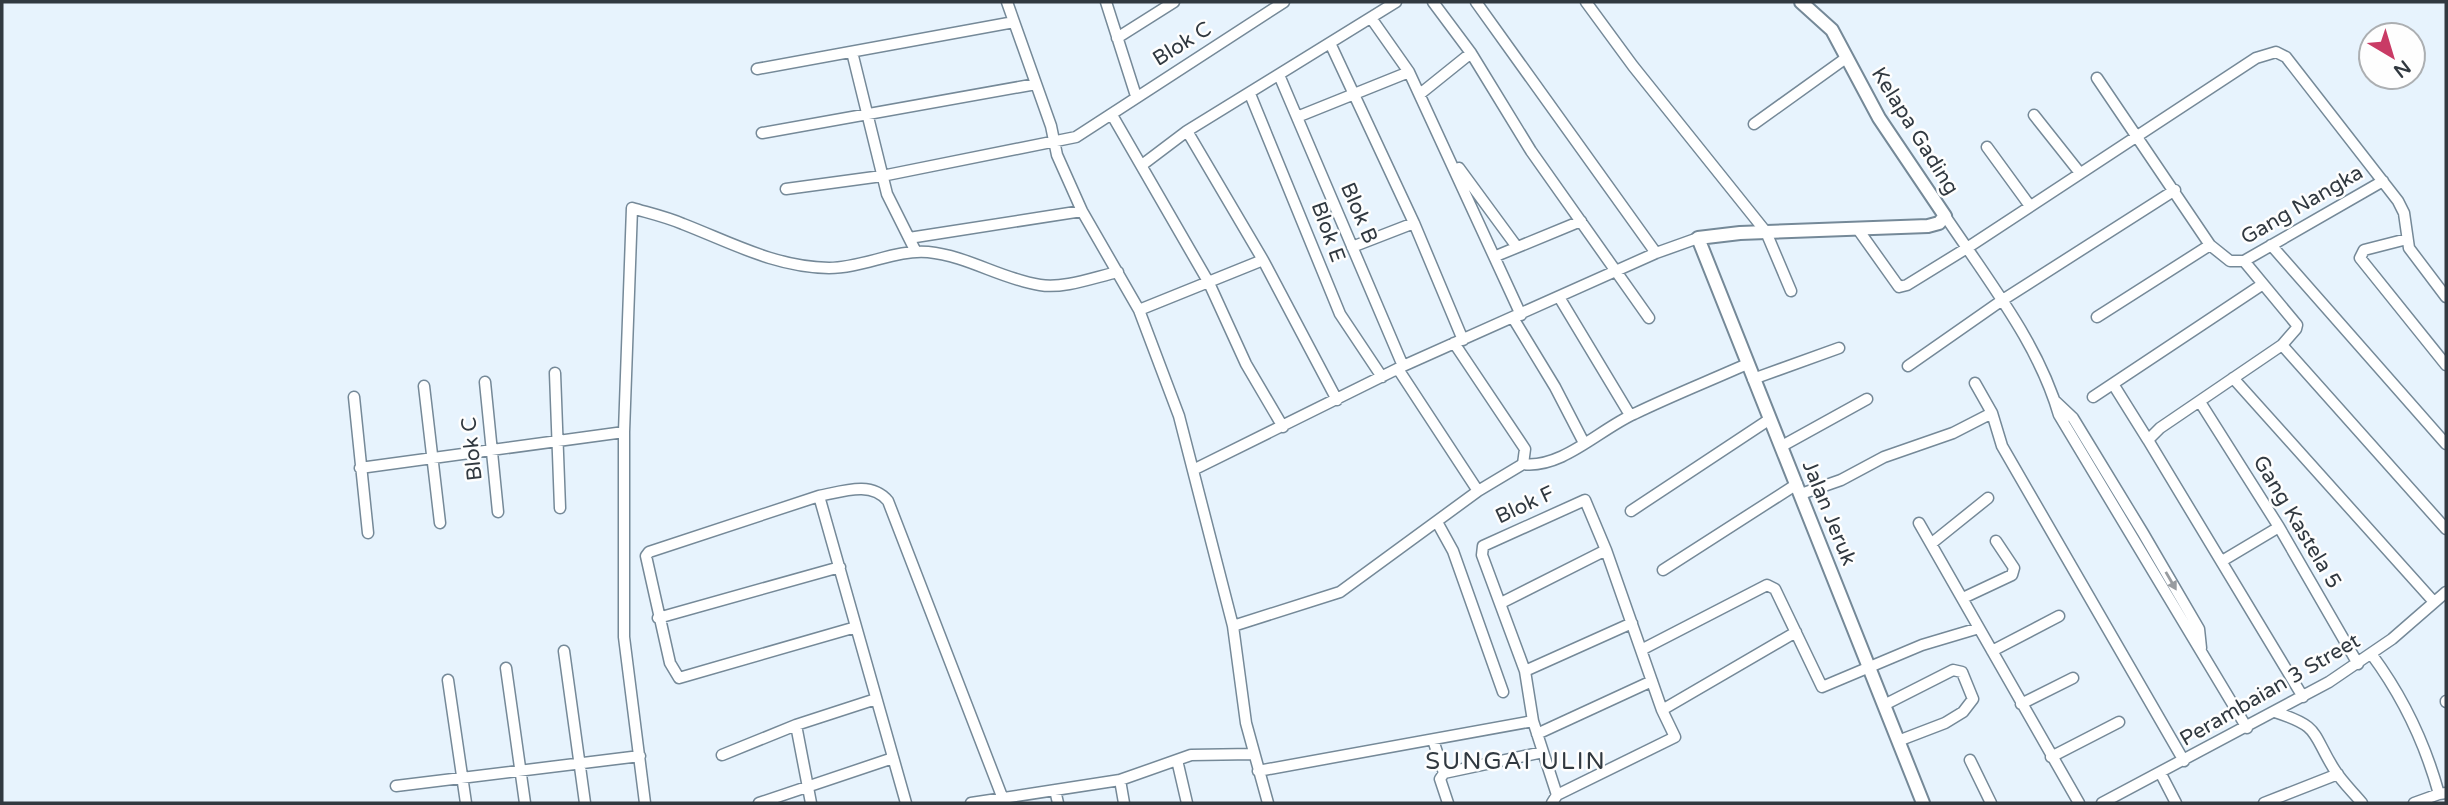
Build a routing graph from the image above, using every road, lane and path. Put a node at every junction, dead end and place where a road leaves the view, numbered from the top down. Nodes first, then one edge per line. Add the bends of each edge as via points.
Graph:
1 (1007, 2) edge
2 (1106, 2) edge
3 (1174, 2) edge
4 (1284, 2) edge
5 (1396, 2) edge
6 (1433, 2) edge
7 (1476, 2) edge
8 (1587, 2) edge
9 (1801, 2) edge
10 (1371, 18) junction
11 (1014, 22) junction
12 (1117, 38) junction
13 (1330, 43) junction
14 (852, 52) junction
15 (1471, 53) junction
16 (1846, 58) junction
17 (757, 69) dead end
18 (1409, 72) junction
19 (1279, 75) junction
20 (2097, 78) dead end
21 (1036, 84) junction
22 (1250, 94) junction
23 (1420, 94) junction
24 (1353, 95) junction
25 (1136, 96) junction
26 (865, 114) junction
27 (1112, 115) junction
28 (2034, 115) dead end
29 (1297, 117) junction
30 (1754, 124) dead end
31 (1187, 131) junction
32 (762, 133) dead end
33 (2138, 136) junction
34 (1055, 143) junction
35 (1987, 147) dead end
36 (1445, 149) junction
37 (1142, 165) junction
38 (2080, 173) junction
39 (883, 176) junction
40 (2383, 181) junction
41 (786, 189) dead end
42 (2175, 190) junction
43 (2030, 206) junction
44 (1082, 211) junction
45 (1945, 216) junction
46 (1581, 220) junction
47 (1414, 223) junction
48 (1857, 228) junction
49 (1766, 232) junction
50 (909, 238) junction
51 (1698, 238) junction
52 (2407, 239) junction
53 (2210, 245) junction
54 (2271, 245) junction
55 (1352, 247) junction
56 (1517, 247) junction
57 (1967, 248) junction
58 (916, 252) junction
59 (1656, 253) junction
60 (1496, 256) junction
61 (1263, 260) junction
62 (2244, 261) junction
63 (1616, 271) junction
64 (1118, 272) junction
65 (1209, 283) junction
66 (2263, 284) junction
67 (1791, 291) dead end
68 (1559, 297) junction
69 (2446, 297) edge
70 (2001, 301) junction
71 (1139, 310) junction
72 (1517, 316) junction
73 (2097, 317) dead end
74 (1649, 318) dead end
75 (1459, 342) junction
76 (2282, 345) junction
77 (1839, 348) dead end
78 (1747, 364) junction
79 (2446, 365) edge
80 (1908, 366) dead end
81 (1401, 368) junction
82 (555, 373) dead end
83 (1382, 377) junction
84 (2232, 378) junction
85 (1753, 379) junction
86 (485, 382) dead end
87 (1975, 383) dead end
88 (2113, 384) junction
89 (424, 386) dead end
90 (354, 397) dead end
91 (2093, 397) dead end
92 (1867, 398) dead end
93 (1337, 400) junction
94 (2200, 402) junction
95 (1992, 413) junction
96 (1630, 415) junction
97 (1770, 419) junction
98 (1283, 427) junction
99 (624, 432) junction
100 (2148, 440) junction
101 (558, 441) junction
102 (1584, 443) junction
103 (2446, 443) edge
104 (1782, 446) junction
105 (493, 450) junction
106 (433, 458) junction
107 (1523, 464) junction
108 (360, 468) junction
109 (1193, 470) junction
110 (1799, 489) junction
111 (1478, 491) junction
112 (819, 496) junction
113 (1987, 498) dead end
114 (560, 508) dead end
115 (1631, 511) dead end
116 (498, 512) dead end
117 (1437, 522) junction
118 (440, 523) dead end
119 (1919, 523) dead end
120 (2279, 527) junction
121 (2446, 529) edge
122 (368, 533) dead end
123 (1996, 541) dead end
124 (1932, 543) junction
125 (1606, 550) junction
126 (2222, 561) junction
127 (840, 567) junction
128 (1663, 570) dead end
129 (2446, 592) edge
130 (1962, 598) junction
131 (2434, 602) junction
132 (1501, 603) junction
133 (2059, 616) dead end
134 (658, 618) junction
135 (1632, 623) junction
136 (1233, 626) junction
137 (856, 627) junction
138 (1979, 628) junction
139 (1796, 632) junction
140 (1641, 650) junction
141 (564, 651) dead end
142 (1992, 652) junction
143 (2372, 655) junction
144 (2358, 664) junction
145 (506, 667) dead end
146 (1870, 668) junction
147 (1525, 671) junction
148 (2073, 678) dead end
149 (448, 680) dead end
150 (1652, 681) junction
151 (1503, 692) dead end
152 (2303, 697) junction
153 (876, 699) junction
154 (1884, 705) junction
155 (2021, 705) junction
156 (1662, 710) junction
157 (2275, 712) junction
158 (1532, 721) junction
159 (2119, 722) dead end
160 (796, 725) junction
161 (2248, 728) junction
162 (1537, 734) junction
163 (1433, 740) junction
164 (1898, 741) junction
165 (1543, 752) junction
166 (1253, 754) junction
167 (722, 755) dead end
168 (640, 756) junction
169 (2051, 757) junction
170 (893, 758) junction
171 (1177, 760) junction
172 (1970, 760) dead end
173 (2184, 761) junction
174 (580, 764) junction
175 (521, 771) junction
176 (1258, 771) junction
177 (1444, 773) junction
178 (2161, 774) junction
179 (2338, 774) junction
180 (462, 779) junction
181 (1120, 780) junction
182 (396, 786) dead end
183 (807, 786) junction
184 (1055, 790) junction
185 (2443, 793) edge
186 (1003, 799) junction
187 (1555, 799) edge
188 (466, 803) edge
189 (525, 803) edge
190 (585, 803) edge
191 (645, 803) edge
192 (759, 803) edge
193 (811, 803) edge
194 (906, 803) edge
195 (971, 803) edge
196 (1058, 803) edge
197 (1124, 803) edge
198 (1187, 803) edge
199 (1268, 803) edge
200 (1448, 803) edge
201 (1923, 803) edge
202 (1991, 803) edge
203 (2079, 803) edge
204 (2102, 803) edge
205 (2176, 803) edge
206 (2264, 803) edge
207 (2362, 803) edge
208 (2414, 803) edge

1 - 11 street
2 - 12 street
3 - 12 street
4 - 25 street, Blok C
5 - 10 street
6 - 15 street
7 - 59 street
8 - 49 street
9 - 16 street, Kelapa Gading via 1832,30
10 - 13 street
10 - 18 street
11 - 14 street
11 - 21 street
12 - 25 street
13 - 19 street
13 - 24 street
14 - 17 street
14 - 26 street
15 - 23 street
15 - 46 street via 1531,151
16 - 30 street
16 - 45 street, Kelapa Gading via 1879,118
18 - 23 street
18 - 24 street
19 - 22 street
19 - 29 street, Blok B
20 - 33 street, Gang Nangka
21 - 26 street
21 - 34 street
22 - 31 street
22 - 83 street, Blok E via 1340,314
23 - 36 street
24 - 29 street
24 - 47 street
25 - 27 street, Blok C
26 - 32 street
26 - 39 street
27 - 34 street, Blok C via 1076,137
27 - 37 street
28 - 38 street
29 - 55 street, Blok B
31 - 37 street
31 - 61 street
33 - 38 street
33 - 40 street via 2256,58 2276,52 2286,57
33 - 42 street, Gang Nangka
34 - 39 street, Blok C
34 - 44 street
35 - 43 street
36 - 56 street
36 - 60 street
37 - 65 street
38 - 43 street
39 - 41 street, Blok C
39 - 50 street
40 - 52 street via 2402,208
40 - 54 street, Gang Nangka
42 - 53 street, Gang Nangka
42 - 70 street
43 - 57 street
44 - 50 street
44 - 64 street
45 - 48 street, Kelapa Gading via 1928,226
45 - 57 street
46 - 56 street
46 - 63 street
47 - 55 street
47 - 75 street
48 - 49 street, Kelapa Gading
48 - 57 street via 1899,287
49 - 51 street, Kelapa Gading
49 - 67 street
50 - 58 street
51 - 59 street
51 - 78 street, Jalan Jeruk
52 - 69 street via 2415,258
52 - 79 street via 2364,250 2360,258
53 - 62 street, Gang Nangka via 2222,258
53 - 73 street
54 - 62 street, Gang Nangka
54 - 103 street
55 - 81 street, Blok B
56 - 60 street
57 - 70 street
58 - 64 street via 959,258 1040,285
58 - 99 street via 842,267 780,262 681,222 632,208
59 - 63 street
60 - 72 street
61 - 65 street
61 - 93 street
62 - 66 street
63 - 68 street
63 - 74 street
64 - 71 street
65 - 71 street
65 - 98 street via 1246,364
66 - 76 street via 2297,327
66 - 88 street
68 - 72 street
68 - 96 street
70 - 80 street
70 - 161 street via 2032,346 2064,424 2139,535 2190,636
71 - 109 street via 1179,416
72 - 75 street
72 - 102 street
75 - 81 street
75 - 107 street via 1525,449
76 - 84 street
76 - 121 street
77 - 85 street
78 - 85 street, Jalan Jeruk
78 - 96 street
81 - 83 street
81 - 111 street, Blok B
82 - 101 street
83 - 93 street
84 - 94 street
84 - 131 street
85 - 97 street, Jalan Jeruk
86 - 105 street, Blok C
87 - 95 street
88 - 91 street
88 - 100 street
89 - 106 street
90 - 108 street
92 - 104 street
93 - 98 street
94 - 100 street
94 - 120 street, Gang Kastela 5
95 - 110 street via 1953,433 1884,457 1841,480
95 - 173 street via 2002,446
96 - 102 street
97 - 104 street, Jalan Jeruk
97 - 115 street
98 - 109 street
99 - 101 street
99 - 168 street via 624,637
100 - 126 street
101 - 105 street
101 - 114 street
102 - 107 street via 1542,464
104 - 110 street, Jalan Jeruk
105 - 106 street
105 - 116 street, Blok C
106 - 108 street
106 - 118 street
107 - 111 street
108 - 122 street
109 - 136 street
110 - 128 street
110 - 146 street, Jalan Jeruk
111 - 117 street
112 - 127 street
112 - 134 street via 649,552 645,560
112 - 186 street via 869,489 888,501
113 - 124 street
117 - 136 street via 1340,592
117 - 151 street via 1453,551
119 - 124 street
120 - 126 street
120 - 144 street, Gang Kastela 5
123 - 130 street via 2014,568 2012,575
124 - 130 street
125 - 132 street
125 - 132 street, Blok F via 1585,500 1483,546 1482,555
125 - 135 street
126 - 152 street
127 - 134 street
127 - 137 street
129 - 131 street, Perambaian 3 Street
130 - 138 street
131 - 143 street, Perambaian 3 Street
132 - 147 street
133 - 142 street
134 - 137 street via 670,663 679,678
135 - 140 street
135 - 147 street
136 - 166 street
137 - 153 street
138 - 142 street
138 - 146 street via 1928,642
139 - 140 street via 1775,589 1767,585
139 - 146 street via 1822,687
139 - 156 street
140 - 150 street
141 - 174 street
142 - 155 street
143 - 144 street, Perambaian 3 Street
143 - 185 street via 2402,699
144 - 152 street, Perambaian 3 Street
145 - 175 street
146 - 154 street, Jalan Jeruk
147 - 158 street
148 - 155 street
149 - 180 street
150 - 156 street
150 - 162 street
152 - 157 street, Perambaian 3 Street
153 - 160 street
153 - 170 street
154 - 164 street, Jalan Jeruk
154 - 164 street via 1953,670 1962,672 1968,684 1973,699 1963,712
155 - 169 street
156 - 187 street via 1675,737
157 - 161 street, Perambaian 3 Street
157 - 179 street via 2307,723
158 - 162 street
158 - 163 street
159 - 169 street
160 - 167 street
160 - 183 street
161 - 173 street, Perambaian 3 Street
162 - 165 street
163 - 176 street
163 - 177 street
164 - 201 street, Jalan Jeruk
165 - 177 street
165 - 187 street
166 - 171 street via 1191,755
166 - 176 street
168 - 174 street
168 - 191 street
169 - 203 street
170 - 183 street
170 - 194 street
171 - 181 street
171 - 198 street
172 - 202 street
173 - 178 street, Perambaian 3 Street
174 - 175 street
174 - 190 street
175 - 180 street
175 - 189 street
176 - 199 street
177 - 200 street via 1440,779
178 - 204 street, Perambaian 3 Street
178 - 205 street
179 - 206 street
179 - 207 street
180 - 182 street
180 - 188 street
181 - 184 street
181 - 197 street
183 - 192 street
183 - 193 street
184 - 186 street
184 - 196 street
185 - 208 street
186 - 195 street

